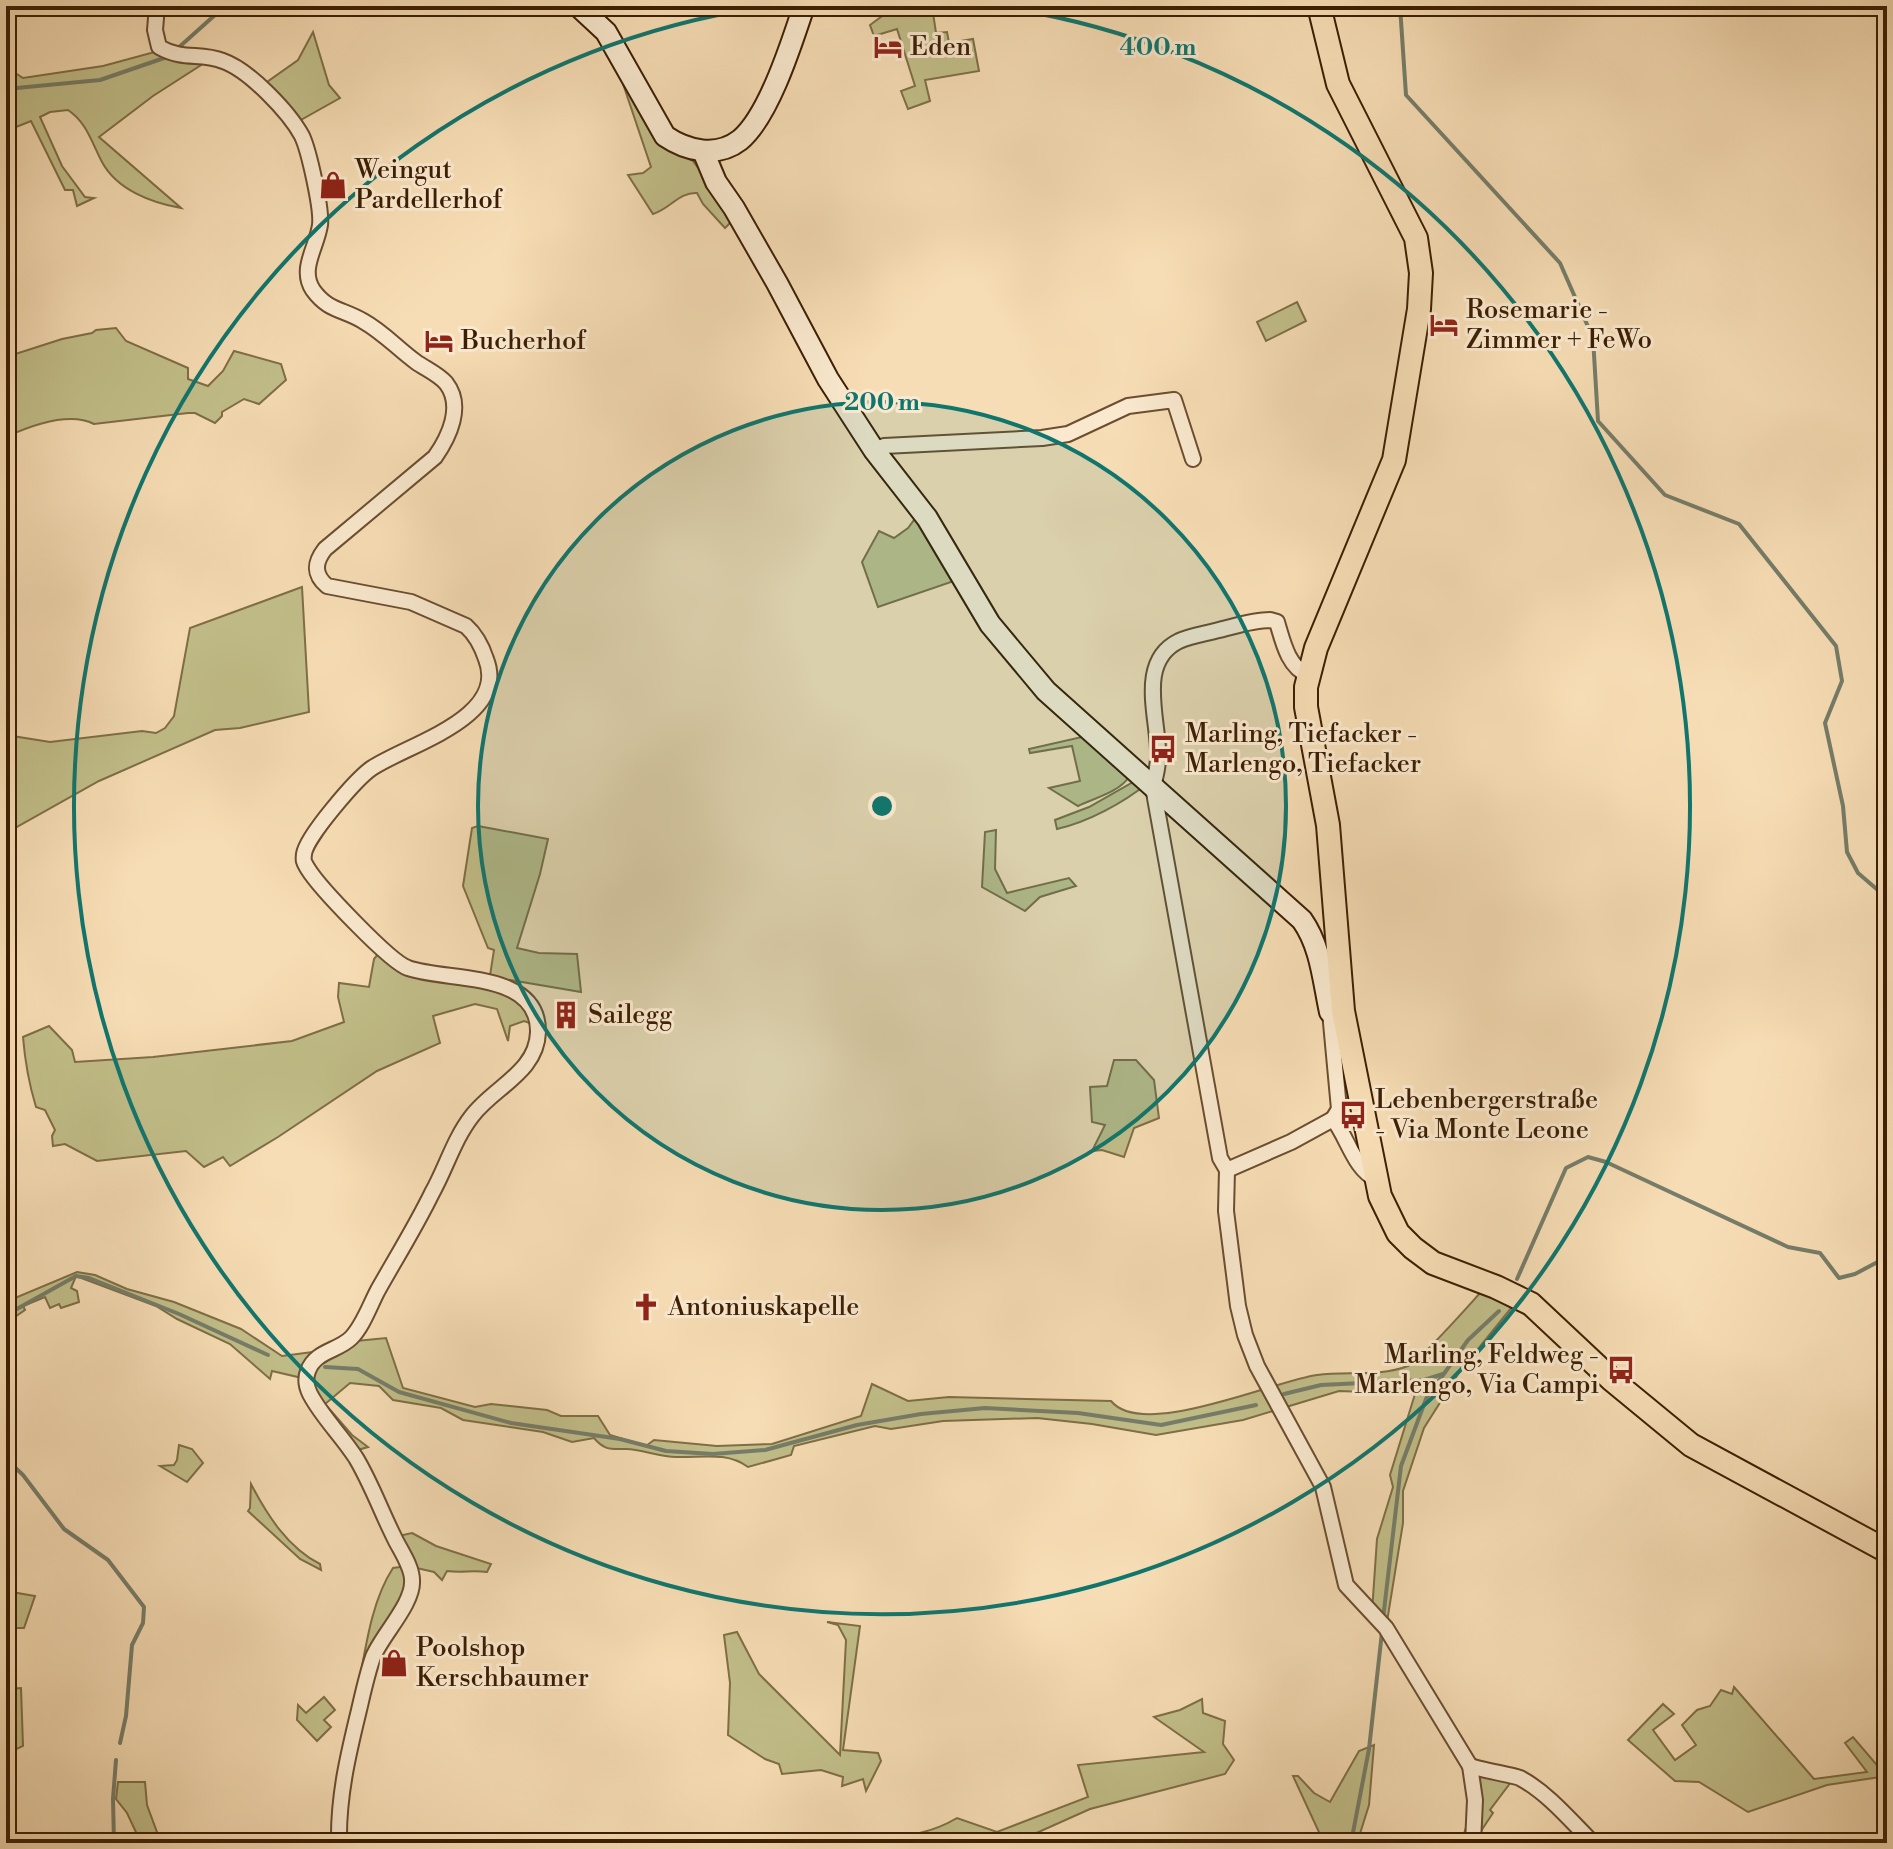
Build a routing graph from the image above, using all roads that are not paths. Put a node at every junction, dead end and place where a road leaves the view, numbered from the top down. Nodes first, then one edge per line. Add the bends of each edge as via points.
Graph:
1 (157, 6) edge
2 (578, 6) edge
3 (804, 6) edge
4 (1319, 6) edge
5 (710, 151) junction
6 (874, 450) junction
7 (1193, 459) dead end
8 (1308, 675) junction
9 (1153, 787) junction
10 (1336, 1012) junction
11 (1333, 1119) junction
12 (1227, 1170) junction
13 (1376, 1179) junction
14 (1887, 1551) edge
15 (1470, 1766) junction
16 (339, 1843) edge
17 (1473, 1843) edge
18 (1593, 1843) edge

1 - 16 street via 156,42 173,54 226,62 289,116 303,138 320,224 307,273 309,285 329,307 362,320 446,383 454,411 435,457 325,549 316,570 327,586 411,602 466,626 485,655 489,687 478,707 460,721 361,776 311,836 304,862 395,961 413,970 480,979 509,989 529,1003 538,1026 529,1062 472,1115 456,1141 351,1339 318,1358 307,1372 311,1395 357,1460 413,1584 368,1673 343,1774
2 - 5 street via 606,32 665,136 678,145
3 - 5 street via 754,124 739,141
4 - 8 main road via 1338,84 1416,238 1421,273 1394,460
5 - 6 street via 734,208 828,379
6 - 7 street via 1068,434 1128,406 1174,400
6 - 9 street via 927,518 990,624 1023,667
8 - 9 street via 1289,658 1277,622 1270,620 1192,637 1166,650 1154,677 1158,751
8 - 10 main road via 1306,707 1328,825
9 - 10 street via 1302,920 1312,934
9 - 12 street via 1220,1158
10 - 11 street via 1339,1109
10 - 13 main road
11 - 12 street
11 - 13 street via 1366,1174
12 - 15 street via 1226,1211 1245,1335 1323,1487 1346,1585 1386,1628
13 - 14 main road via 1398,1233 1433,1263 1531,1304 1691,1445
15 - 17 street
15 - 18 street via 1518,1777

